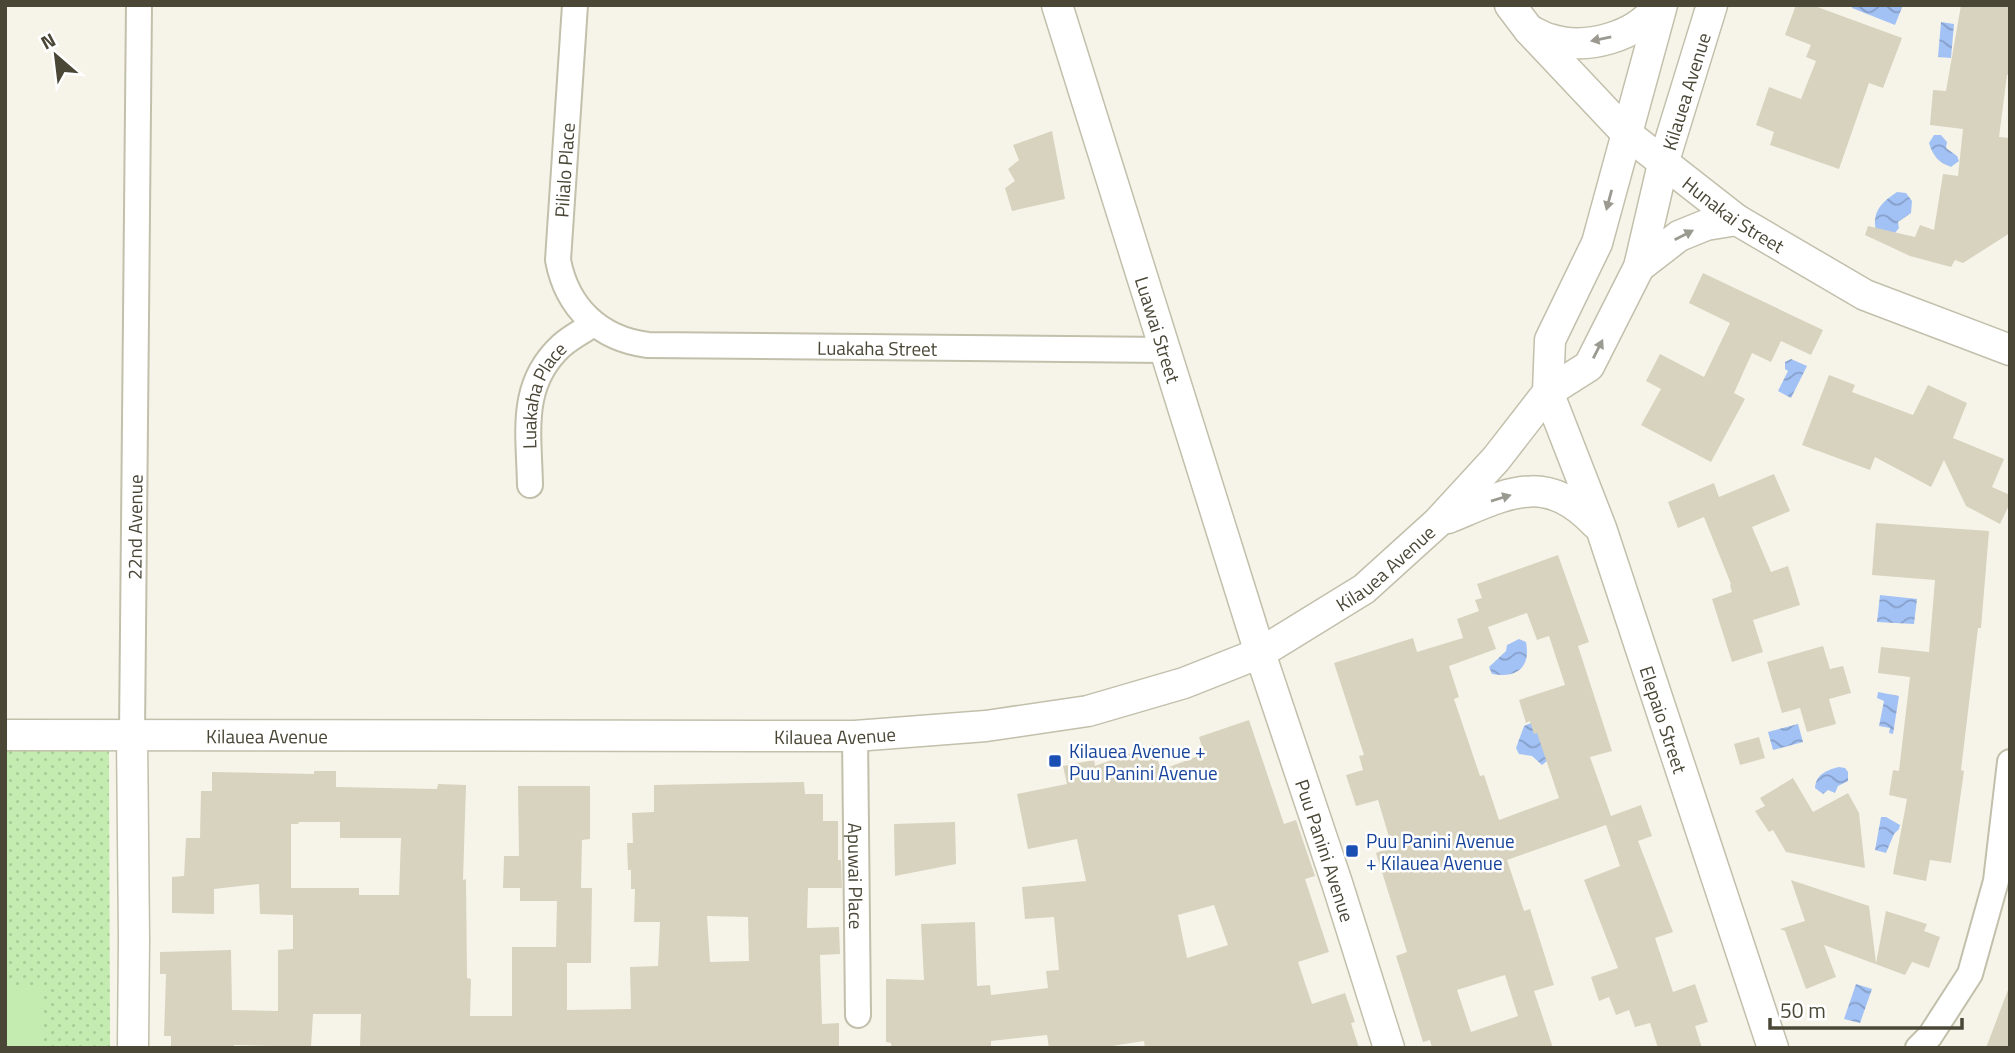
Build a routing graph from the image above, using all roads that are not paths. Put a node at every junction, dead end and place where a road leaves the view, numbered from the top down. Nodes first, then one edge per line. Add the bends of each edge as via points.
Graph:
1 (139, 5) edge
2 (575, 5) edge
3 (1057, 5) edge
4 (1510, 5) edge
5 (1660, 5) edge
6 (1712, 5) edge
7 (1529, 30) junction
8 (1627, 134) junction
9 (1663, 164) junction
10 (1737, 220) junction
11 (1639, 267) junction
12 (594, 324) junction
13 (1166, 350) junction
14 (2010, 350) edge
15 (1548, 393) junction
16 (530, 485) dead end
17 (1438, 522) junction
18 (1601, 528) junction
19 (1260, 653) junction
20 (5, 735) edge
21 (132, 735) junction
22 (855, 736) junction
23 (2010, 762) edge
24 (858, 1014) dead end
25 (133, 1048) edge
26 (1389, 1048) edge
27 (1773, 1048) edge
28 (1918, 1048) edge

1 - 21 street, 22nd Avenue
2 - 12 street, Pilialo Place via 558,260 573,302
3 - 13 street, Luawai Street
4 - 7 street, Hunakai Street
5 -> 7 street via 1650,17 1604,40 1551,40
5 - 8 street
6 - 9 street, Kilauea Avenue
7 - 8 street, Hunakai Street
8 - 9 street, Hunakai Street
8 -> 15 street via 1597,243 1550,340
9 - 10 street, Hunakai Street
9 - 11 street, Kilauea Avenue
11 -> 10 street via 1679,236
10 - 14 street, Hunakai Street via 1865,295
15 -> 11 street, Kilauea Avenue via 1589,366
12 - 13 street, Luakaha Street via 619,339 648,345
12 - 16 street, Luakaha Place via 563,344 537,377 528,414
13 - 19 street, Luawai Street
15 - 17 street, Kilauea Avenue
15 - 18 street, Elepaio Street
17 -> 18 street via 1518,493 1549,491 1570,500
17 - 19 street, Kilauea Avenue via 1364,589
18 - 27 street, Elepaio Street
19 - 22 street, Kilauea Avenue via 1184,683 1088,711 986,726
19 - 26 street, Puu Panini Avenue
20 - 21 street, Kilauea Avenue
21 - 22 street, Kilauea Avenue
21 - 25 street, 22nd Avenue
22 - 24 street, Apuwai Place
23 - 28 street via 1996,881 1970,974

